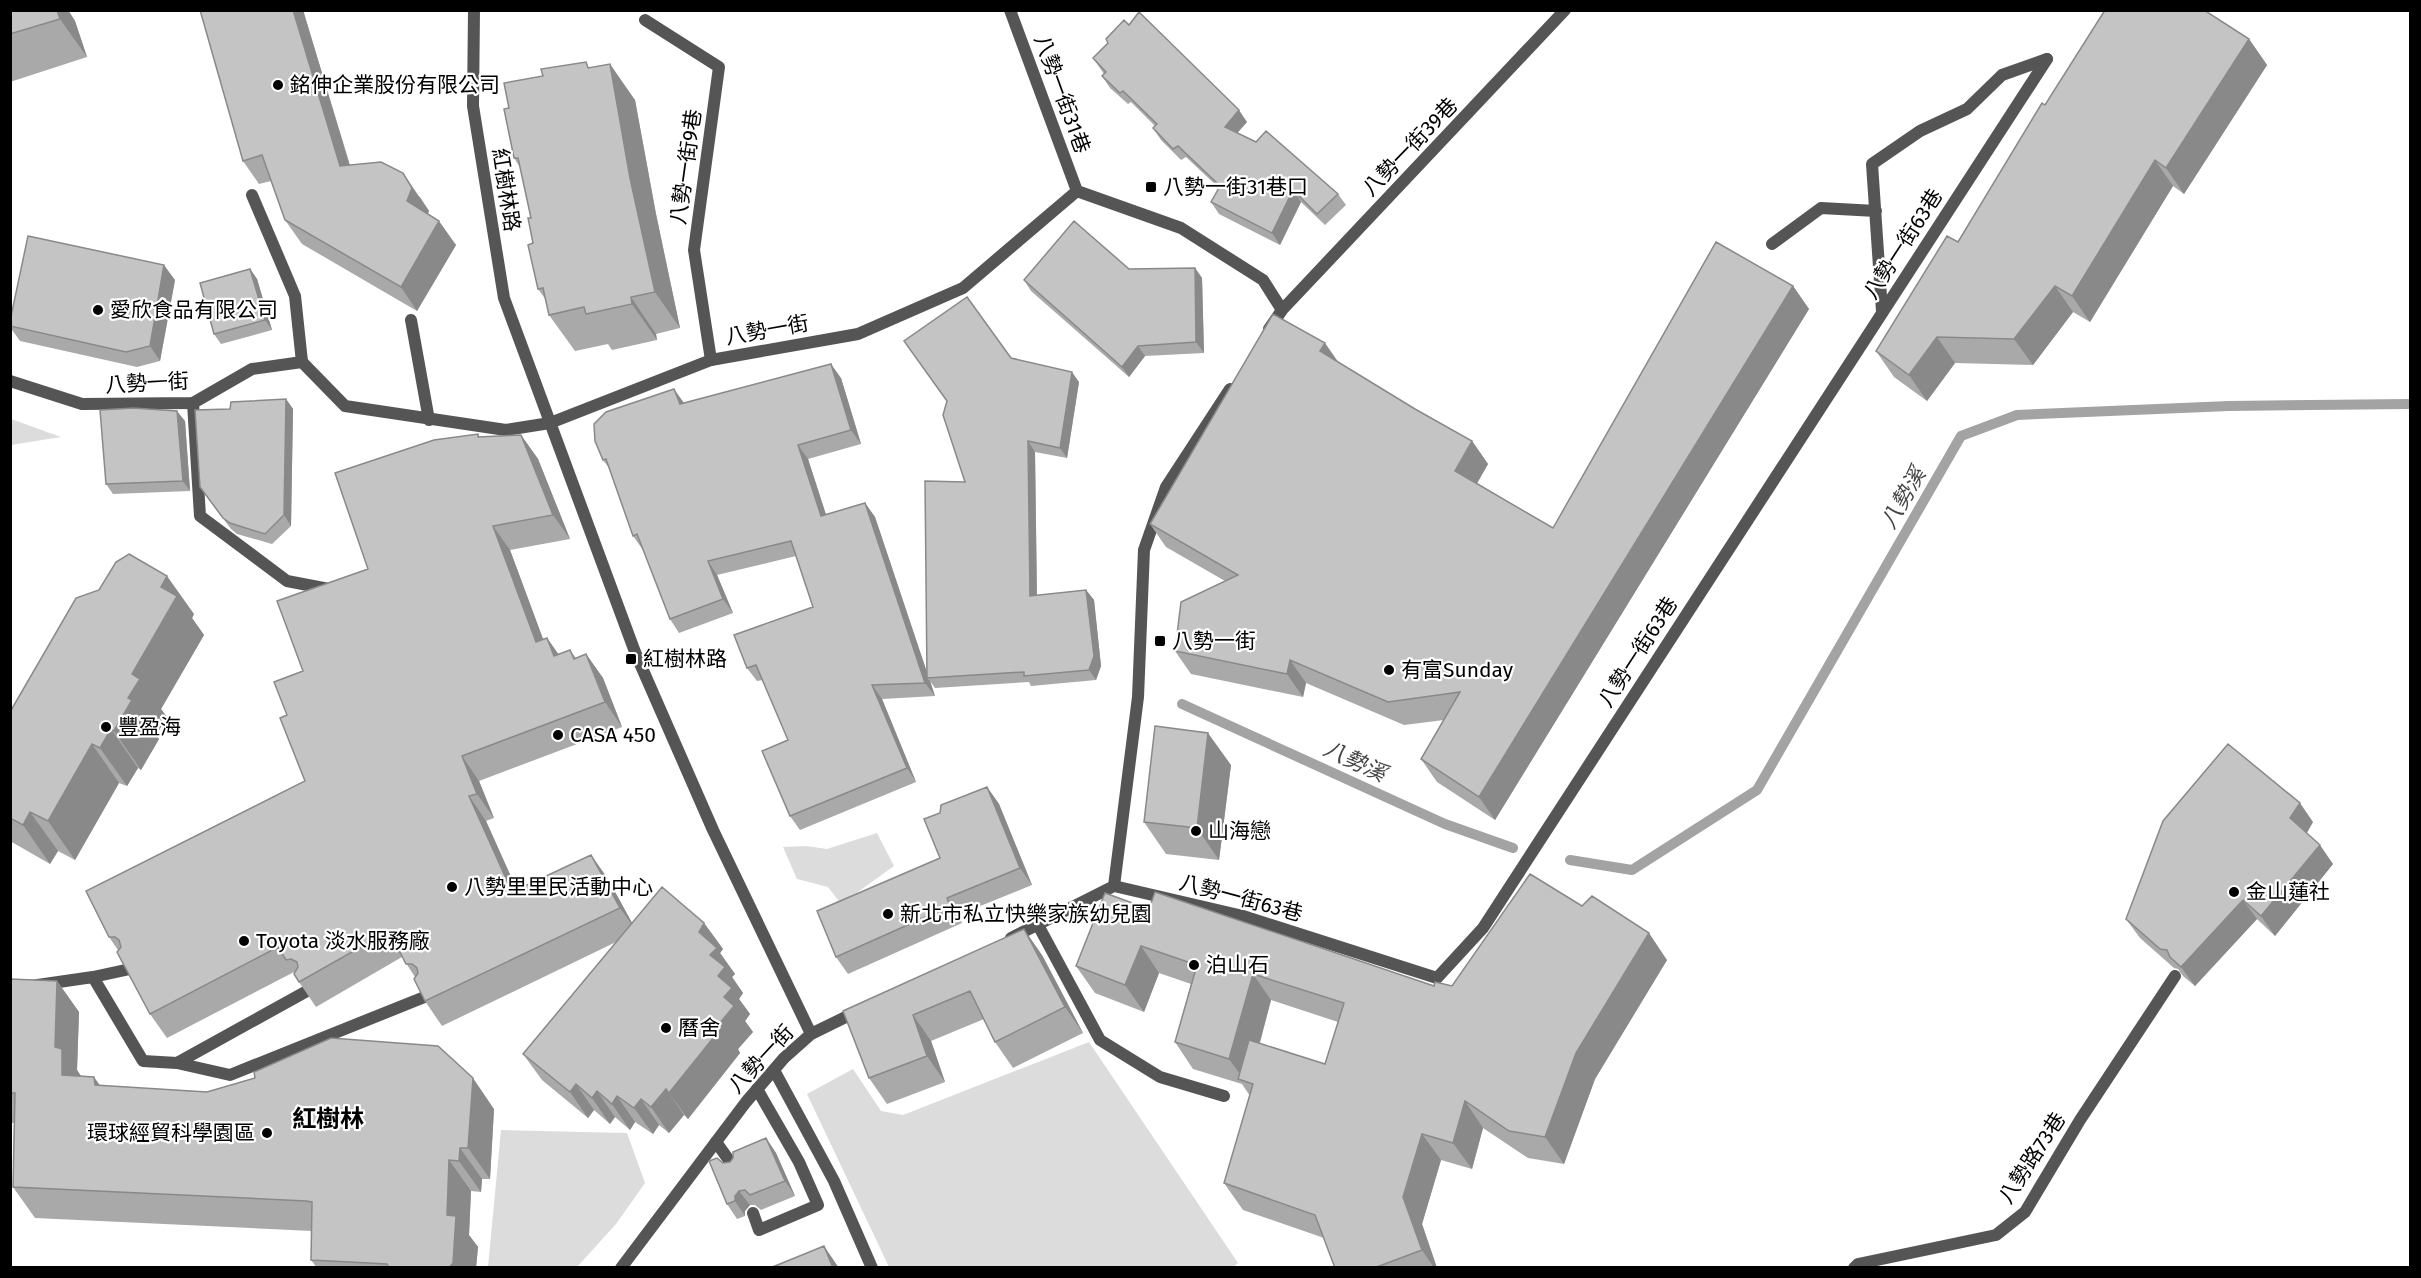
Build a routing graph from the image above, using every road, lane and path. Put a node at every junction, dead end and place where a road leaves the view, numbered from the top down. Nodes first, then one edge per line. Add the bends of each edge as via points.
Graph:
1 (474, 10) edge
2 (1010, 10) edge
3 (1565, 10) edge
4 (645, 20) dead end
5 (1077, 190) junction
6 (252, 195) edge
7 (1876, 211) junction
8 (1772, 244) dead end
9 (1282, 310) junction
10 (1882, 311) junction
11 (411, 320) dead end
12 (1263, 339) edge
13 (711, 360) junction
14 (302, 362) junction
15 (1237, 379) edge
16 (10, 381) edge
17 (193, 404) junction
18 (429, 420) junction
19 (550, 423) junction
20 (343, 591) edge
21 (1114, 886) junction
22 (1038, 925) junction
23 (997, 945) edge
24 (130, 969) edge
25 (2175, 976) edge
26 (93, 977) junction
27 (10, 989) edge
28 (307, 991) edge
29 (427, 996) edge
30 (873, 1004) edge
31 (810, 1034) junction
32 (177, 1063) junction
33 (774, 1070) junction
34 (757, 1089) junction
35 (1224, 1096) edge
36 (716, 1142) junction
37 (736, 1170) edge
38 (753, 1213) edge
39 (621, 1268) edge
40 (873, 1268) edge
41 (1854, 1268) edge

1 - 19 street, 紅樹林路 via 472,106 504,298
2 - 5 street, 八勢一街31巷
3 - 9 street, 八勢一街39巷
4 - 13 street, 八勢一街9巷 via 719,67 694,250
5 - 9 street via 1181,228 1263,280
5 - 13 street, 八勢一街 via 963,288 858,334
6 - 14 street via 295,296
7 - 8 street via 1821,207
7 - 10 street
7 - 10 street, 八勢一街63巷 via 1872,164 1920,131 1967,109 2002,75 2047,59
9 - 12 street
10 - 21 street, 八勢一街63巷 via 1483,928 1437,978 1243,916
11 - 18 street
13 - 19 street, 八勢一街
14 - 17 street, 八勢一街 via 252,369
14 - 18 street, 八勢一街 via 345,406
15 - 21 street via 1166,487 1144,550 1138,697
16 - 17 street, 八勢一街 via 82,404
17 - 20 street via 200,516 287,581
18 - 19 street, 八勢一街 via 506,430
19 - 31 street, 紅樹林路 via 635,652 713,830
21 - 22 street
22 - 23 street
22 - 35 street via 1100,1040 1160,1077
24 - 26 street
25 - 41 street, 八勢路73巷 via 2025,1212 1996,1235
26 - 27 street
26 - 32 street via 143,1061
28 - 32 street
29 - 32 street via 231,1076
30 - 31 street, 八勢一街
31 - 33 street, 八勢一街
33 - 34 street, 八勢一街
33 - 40 street via 834,1181
34 - 36 street, 八勢一街
34 - 38 street via 800,1162 818,1205 759,1230
36 - 37 street
36 - 39 street, 八勢一街

